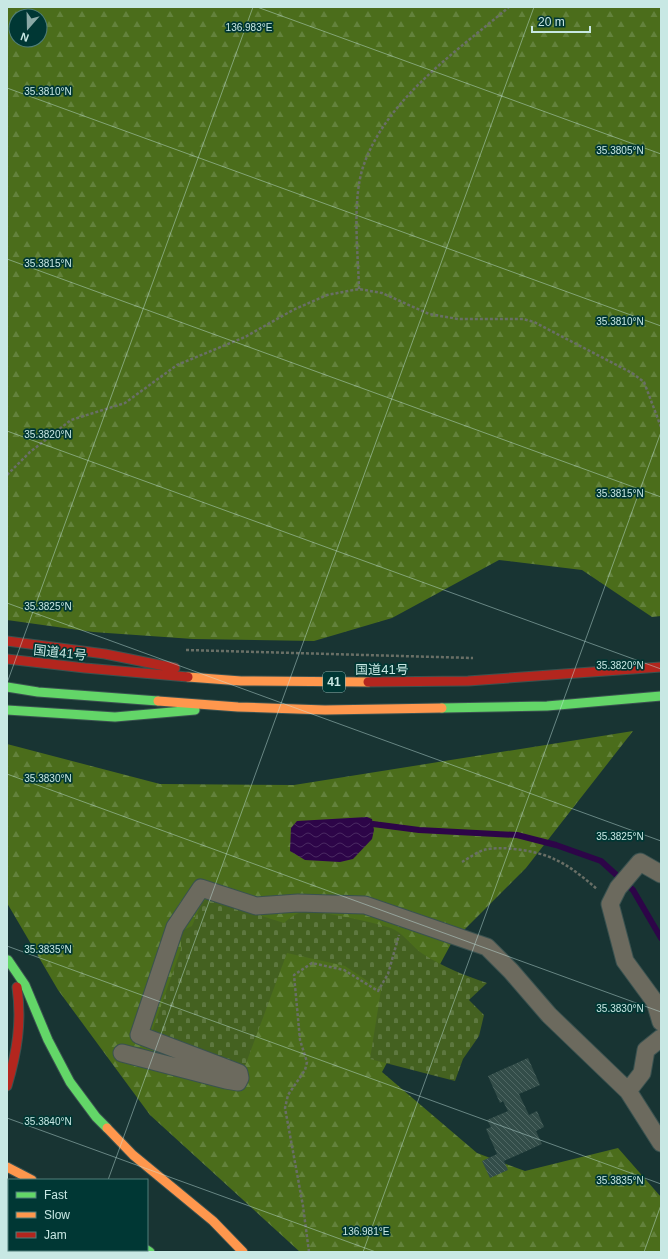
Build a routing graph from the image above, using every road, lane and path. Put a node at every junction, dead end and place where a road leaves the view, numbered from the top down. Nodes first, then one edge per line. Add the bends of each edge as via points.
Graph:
1 (509, 7) edge
2 (359, 289) junction
3 (661, 427) edge
4 (7, 474) edge
5 (7, 641) edge
6 (185, 650) dead end
7 (478, 658) dead end
8 (7, 659) edge
9 (661, 667) edge
10 (241, 681) junction
11 (7, 687) edge
12 (661, 696) edge
13 (238, 707) junction
14 (7, 710) edge
15 (462, 862) dead end
16 (661, 874) edge
17 (610, 904) junction
18 (405, 919) junction
19 (8, 958) edge
20 (661, 1022) edge
21 (661, 1038) edge
22 (7, 1052) edge
23 (122, 1053) dead end
24 (7, 1086) edge
25 (628, 1091) junction
26 (661, 1143) edge
27 (7, 1167) edge
28 (30, 1179) edge
29 (243, 1252) edge
30 (309, 1252) edge

1 - 2 path via 439,66 399,104 378,133 363,168 357,210
2 - 3 path via 382,294 429,314 458,319 523,319 534,322 632,373 644,382
2 - 4 path via 327,295 293,310 245,338 177,365 125,403 71,420
5 - 10 main road via 105,654
6 - 7 path
8 - 10 main road, 国道41号 / 41
9 - 10 main road, 国道41号 / 41 via 468,681
11 - 13 main road, 41 via 38,692
12 - 13 main road, 41 via 548,706 325,710
13 - 14 main road via 115,717
15 - 17 path via 484,850 496,848 526,851 554,858 599,890
16 - 17 street via 640,862 618,888
17 - 20 street via 624,961 655,1002
18 - 23 street via 365,906 298,902 256,906 202,888 175,927 139,1034 239,1072 240,1078 238,1082 226,1080
18 - 25 street via 487,947 549,1015
18 - 30 path via 388,974 378,992 344,970 312,963 294,975 300,1040 307,1062 305,1070 288,1095 285,1108
19 - 22 main road via 12,1006 11,1036
19 - 24 main road via 21,1011 19,1044
19 - 29 main road via 25,985 48,1040 70,1082 96,1117 132,1155 212,1222
21 - 25 street via 646,1050 642,1073
25 - 26 street
27 - 28 main road

